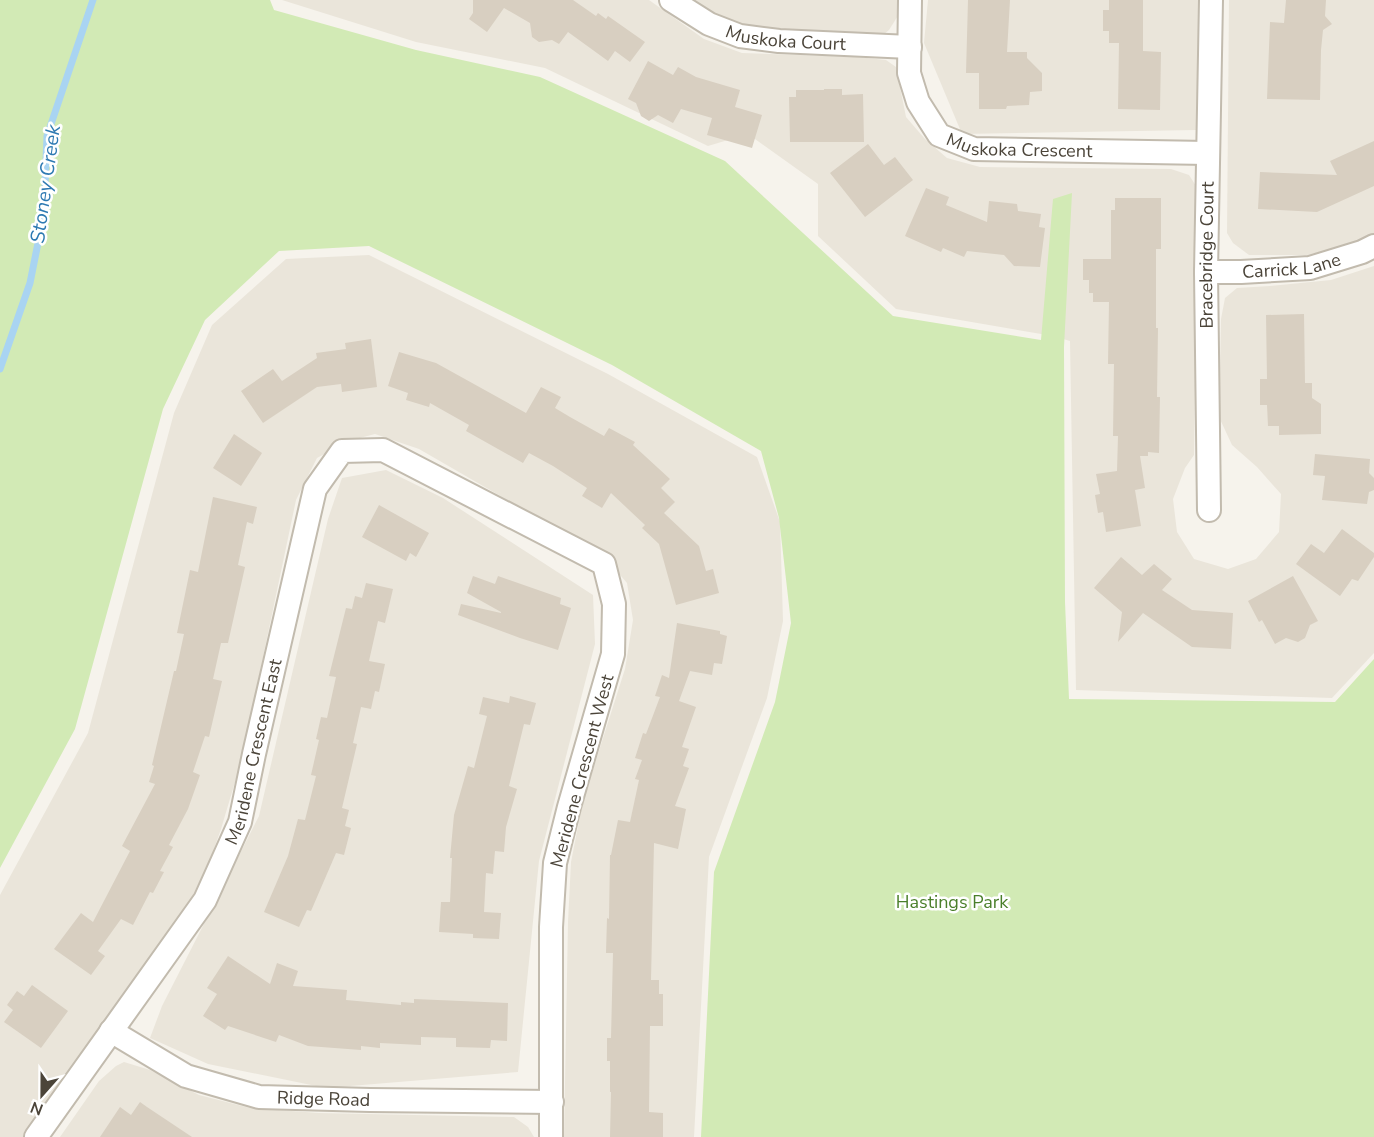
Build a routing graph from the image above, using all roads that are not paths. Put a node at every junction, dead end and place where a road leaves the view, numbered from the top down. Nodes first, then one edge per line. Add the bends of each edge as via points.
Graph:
1 (671, 0) edge
2 (910, 0) edge
3 (1211, 0) edge
4 (910, 47) junction
5 (1207, 153) junction
6 (1374, 246) edge
7 (1206, 272) junction
8 (464, 492) joint
9 (1209, 510) dead end
10 (111, 1031) junction
11 (552, 1102) junction
12 (36, 1137) edge
13 (551, 1137) edge

1 - 4 street, Muskoka Court via 709,24 740,36
2 - 4 street, Muskoka Crescent
3 - 5 street, Bracebridge Court
4 - 5 street, Muskoka Crescent via 909,73 918,102 939,135 974,149
5 - 7 street, Bracebridge Court
6 - 7 street, Carrick Lane via 1310,267
7 - 9 street, Bracebridge Court
8 - 10 street, Meridene Crescent East via 383,450 342,451 315,489 240,822 205,900
8 - 11 street, Meridene Crescent West via 604,564 614,604 613,654 555,863 551,927
10 - 11 street, Ridge Road via 186,1076 259,1097
10 - 12 street, Meridene Crescent East
11 - 13 street, Meridene Crescent West

